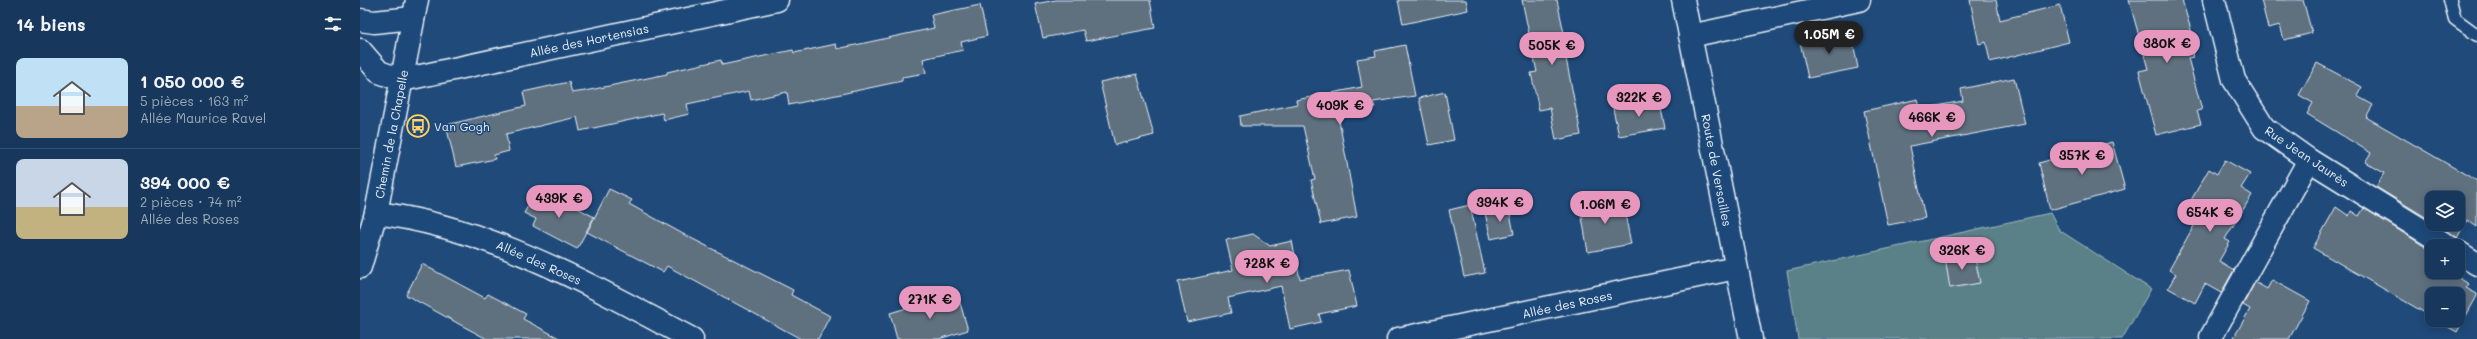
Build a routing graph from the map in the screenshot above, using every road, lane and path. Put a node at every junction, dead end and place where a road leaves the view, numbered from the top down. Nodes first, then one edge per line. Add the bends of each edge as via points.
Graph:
1 (777, 0) edge
2 (1683, 0) edge
3 (1859, 0) edge
4 (2214, 0) edge
5 (2450, 0) edge
6 (415, 9) edge
7 (360, 20) edge
8 (2477, 35) edge
9 (1690, 36) junction
10 (360, 50) edge
11 (402, 80) junction
12 (2309, 160) junction
13 (376, 213) junction
14 (2437, 239) edge
15 (2465, 256) edge
16 (2477, 264) edge
17 (360, 267) edge
18 (1736, 268) junction
19 (2211, 337) dead end
20 (692, 339) edge
21 (1398, 339) edge
22 (1751, 339) edge

1 - 11 street, Allée des Hortensias
2 - 9 street, Route de Versailles
3 - 9 street
4 - 12 street, Rue Jean Jaurès via 2234,80 2264,128
5 - 8 lane via 2455,19
6 - 7 street via 374,22
6 - 11 street, Chemin de la Chapelle
9 - 18 street, Route de Versailles
10 - 11 street via 378,72
11 - 13 street, Chemin de la Chapelle
12 - 14 street, Rue Jean Jaurès
12 - 19 street
13 - 17 street, Chemin de la Chapelle
13 - 20 street, Allée des Roses via 406,217 479,236 571,275
15 - 16 street
18 - 21 street, Allée des Roses
18 - 22 street, Route de Versailles

